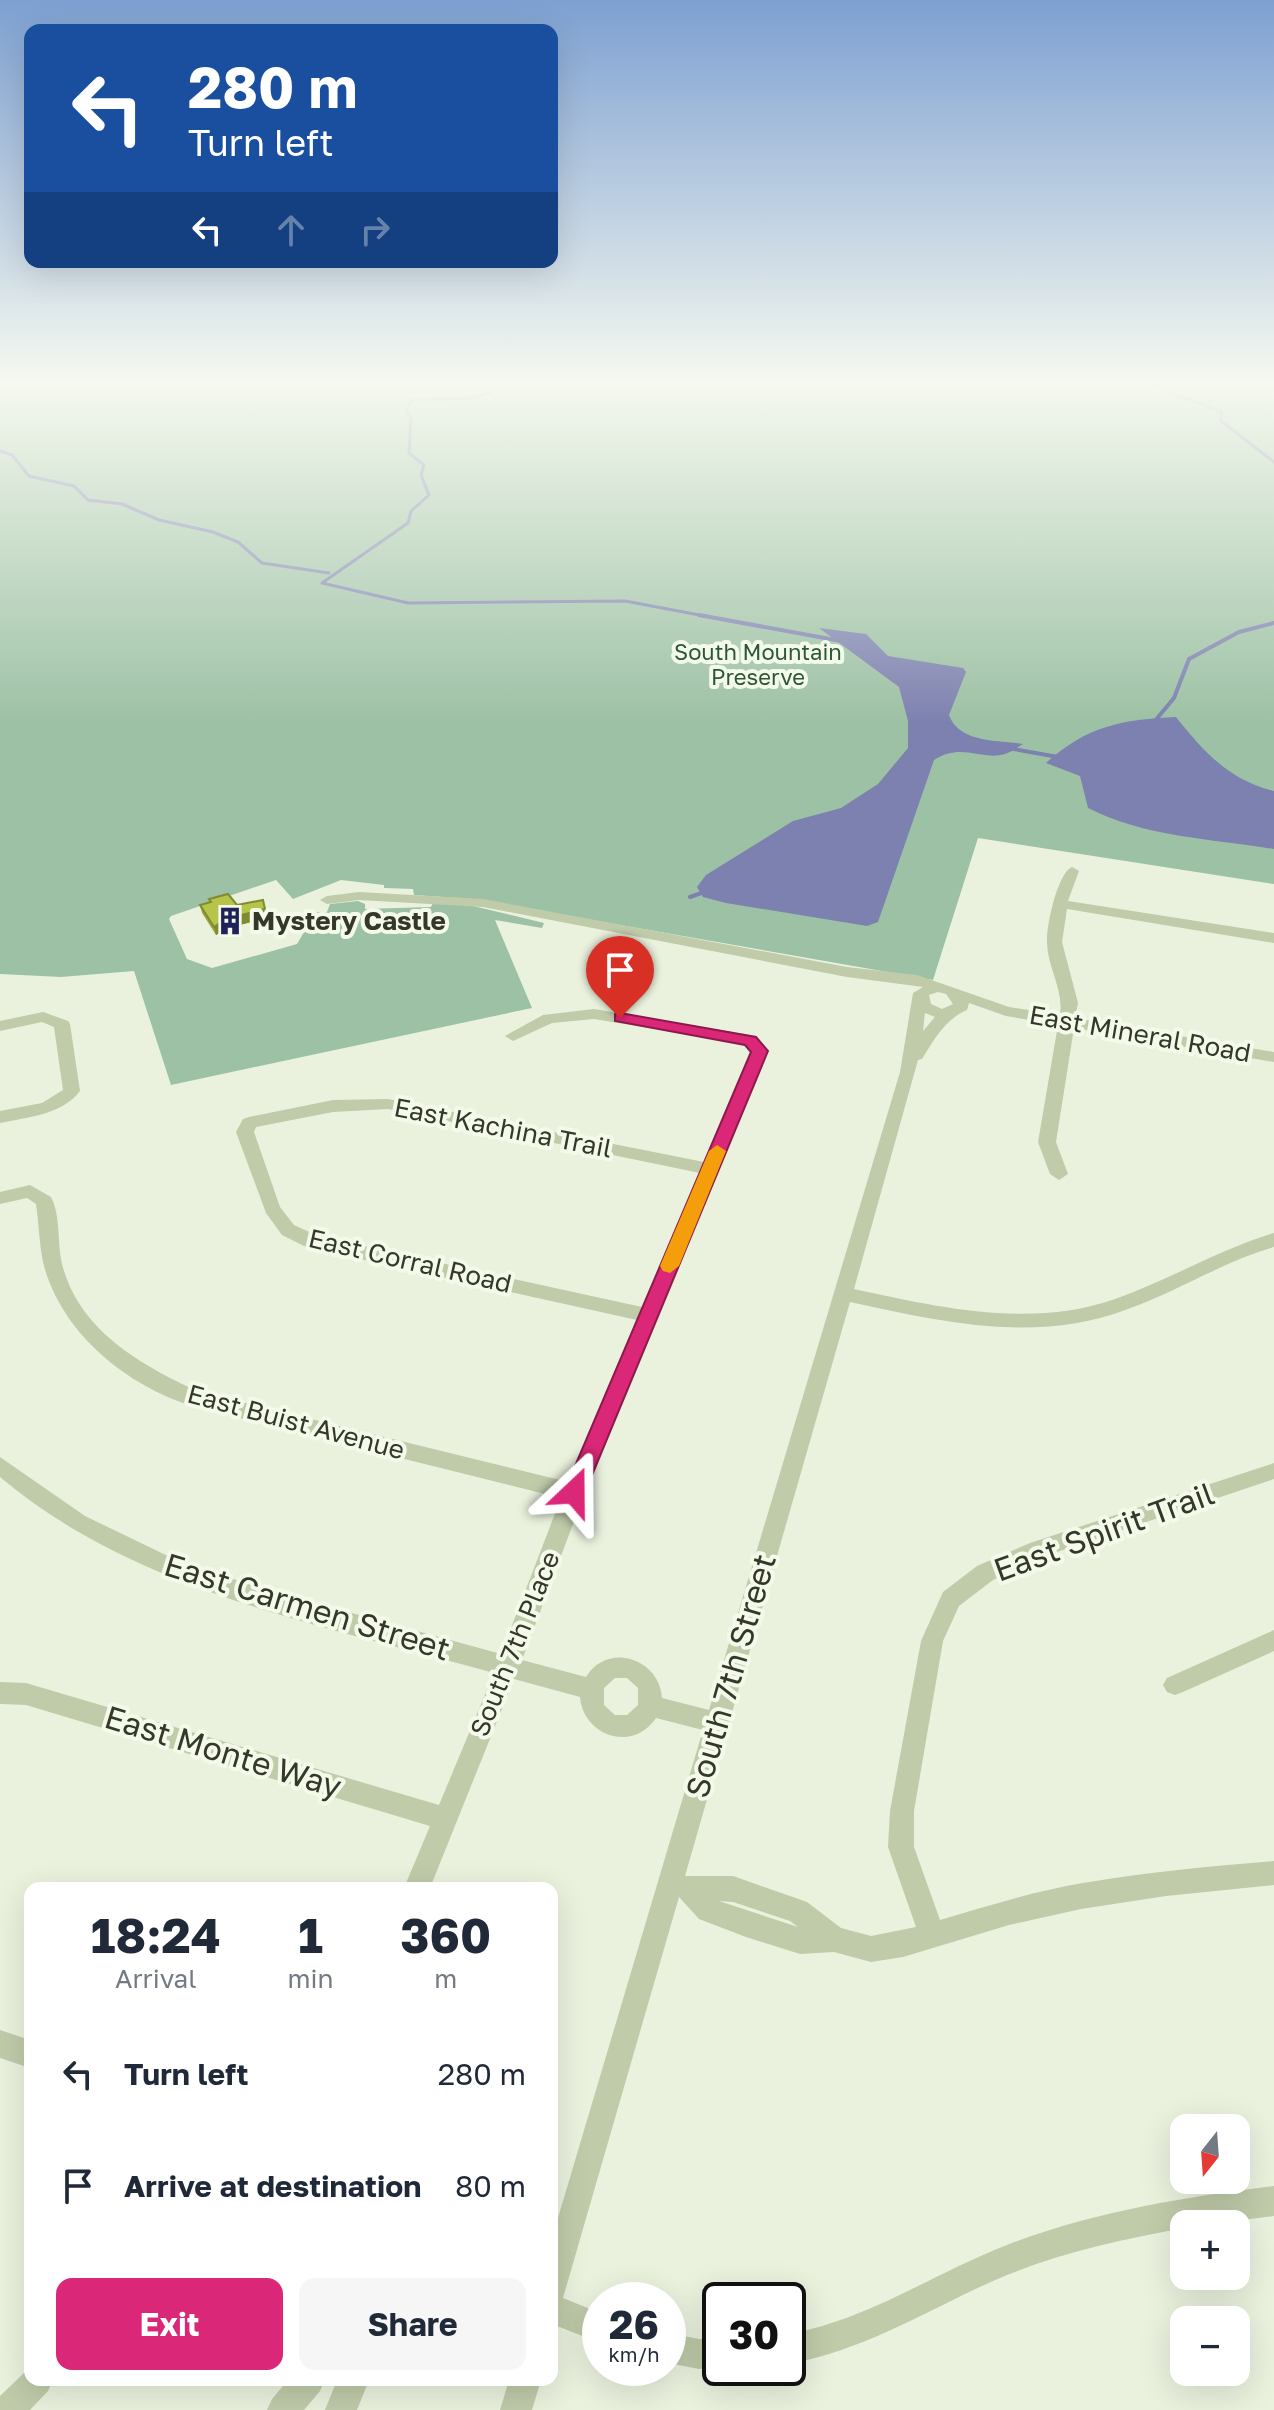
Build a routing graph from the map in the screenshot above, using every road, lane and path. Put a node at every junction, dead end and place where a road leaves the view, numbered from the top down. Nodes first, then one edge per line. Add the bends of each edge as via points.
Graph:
1 (1072, 871) dead end
2 (327, 900) dead end
3 (1060, 904) junction
4 (1274, 938) edge
5 (893, 978) junction
6 (950, 990) junction
7 (920, 998) junction
8 (1006, 1011) junction
9 (951, 1013) junction
10 (1068, 1022) junction
11 (0, 1026) edge
12 (513, 1036) dead end
13 (1274, 1057) edge
14 (910, 1063) junction
15 (0, 1117) edge
16 (249, 1123) joint
17 (710, 1169) junction
18 (1059, 1174) dead end
19 (0, 1198) edge
20 (1274, 1240) edge
21 (842, 1293) junction
22 (649, 1316) junction
23 (0, 1465) edge
24 (1274, 1471) edge
25 (574, 1492) junction
26 (1274, 1640) edge
27 (508, 1666) junction
28 (1175, 1685) dead end
29 (590, 1689) junction
30 (0, 1693) edge
31 (650, 1706) junction
32 (717, 1723) junction
33 (444, 1818) junction
34 (1274, 1873) edge
35 (419, 1882) edge
36 (681, 1887) junction
37 (932, 1935) junction
38 (0, 2044) edge
39 (24, 2052) edge
40 (1274, 2201) edge
41 (558, 2269) edge
42 (558, 2311) edge
43 (582, 2321) edge
44 (806, 2347) edge
45 (31, 2386) edge
46 (304, 2386) edge
47 (351, 2386) edge
48 (523, 2386) edge
49 (8, 2410) edge
50 (283, 2410) edge
51 (341, 2410) edge
52 (516, 2410) edge

1 - 3 street
2 - 5 street, East Mineral Road via 460,900
3 - 4 street
3 - 10 street via 1054,942 1070,1003
5 - 6 street, East Mineral Road
5 - 7 street, East Mineral Road
6 - 7 street
6 - 8 street, East Mineral Road
6 - 9 street via 963,1004
7 - 9 street via 931,1012
7 - 14 street, South 7th Street
8 - 9 street, East Mineral Road
8 - 10 street, East Mineral Road
9 - 14 street, South 7th Street via 931,1030
10 - 13 street, East Mineral Road
10 - 18 street via 1047,1142
11 - 15 street via 43,1017 62,1024 72,1091 47,1108
12 - 17 street, South 7th Place via 549,1018 594,1014 758,1045 760,1051
14 - 21 street, South 7th Street
16 - 17 street, East Kachina Trail via 333,1106 388,1104
16 - 22 street, East Corral Road via 245,1132 272,1209 288,1230 313,1242
17 - 22 street, South 7th Place
19 - 25 street, East Buist Avenue via 30,1191 45,1201 54,1268 75,1314 86,1331 124,1364 156,1382 192,1398
20 - 21 street via 1116,1307 1051,1320 962,1318
21 - 32 street, South 7th Street
22 - 25 street, South 7th Place
23 - 27 street, East Carmen Street via 31,1494 149,1559 228,1588
24 - 37 street, East Spirit Trail via 1038,1549 985,1573 951,1599 932,1641 902,1811 901,1847
25 - 27 street, South 7th Place
26 - 28 street
27 - 29 street, East Carmen Street
27 - 33 street, South 7th Place
29 - 31 street via 593,1711 611,1724 634,1723
29 - 31 street via 610,1671 633,1671 650,1687
30 - 33 street, East Monte Way via 26,1694
31 - 32 street
32 - 36 street, South 7th Street
33 - 35 street, South 7th Place
34 - 37 street via 1081,1896
36 - 37 street via 708,1910 800,1941 834,1939 871,1949
36 - 41 street, South 7th Street
38 - 39 street
40 - 44 street via 1231,2205 1006,2261 928,2300
42 - 43 street
45 - 49 street
46 - 50 street
47 - 51 street
48 - 52 street

